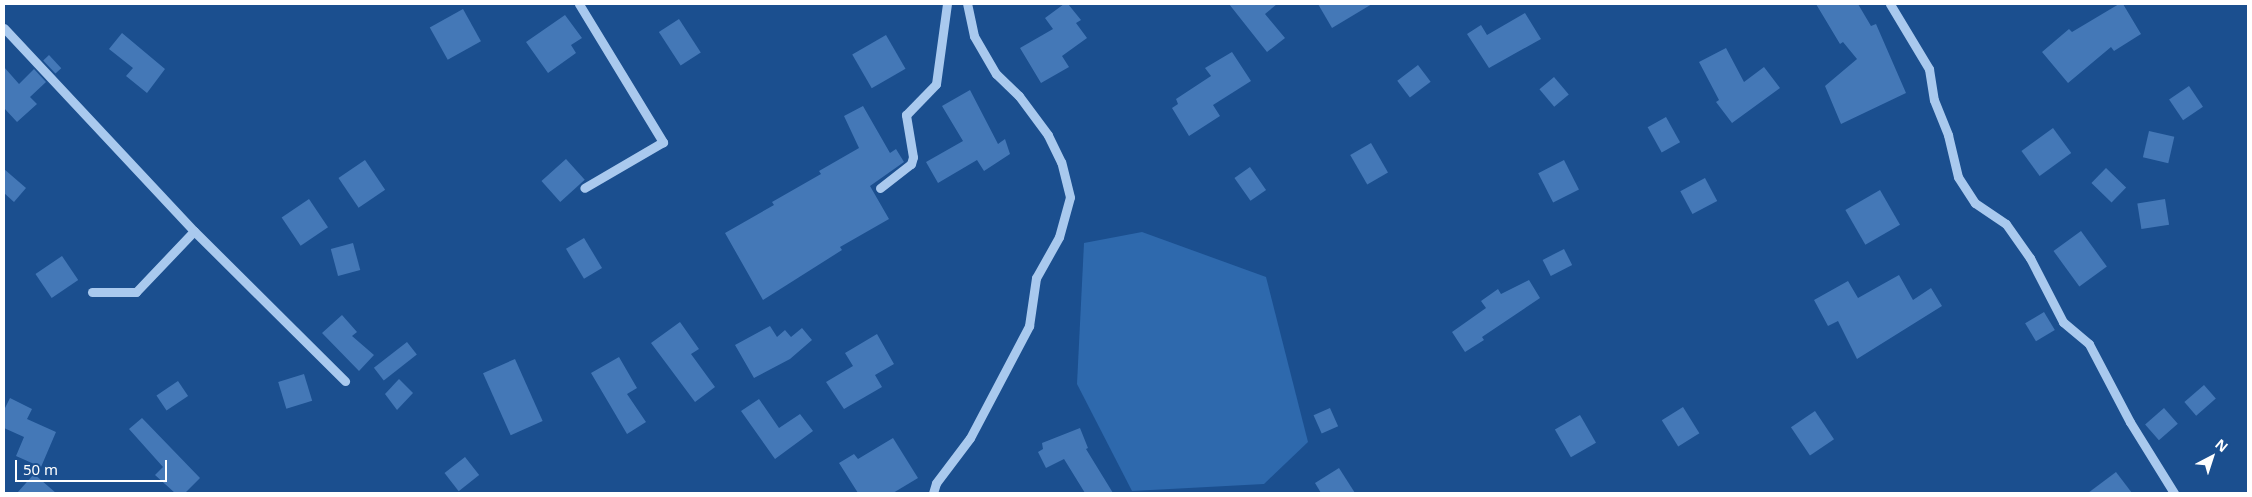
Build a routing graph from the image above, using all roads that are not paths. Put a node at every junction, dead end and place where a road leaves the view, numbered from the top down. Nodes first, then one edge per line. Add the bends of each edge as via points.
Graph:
1 (579, 4) edge
2 (947, 4) edge
3 (967, 4) edge
4 (1890, 4) edge
5 (4, 28) edge
6 (584, 188) dead end
7 (880, 188) dead end
8 (194, 231) junction
9 (92, 292) dead end
10 (345, 381) dead end
11 (933, 493) edge
12 (2174, 493) edge

1 - 6 street via 663,142
2 - 7 street via 936,84 906,115 913,157 911,164
3 - 11 street via 974,36 996,74 1019,96 1048,135 1061,162 1070,197 1059,237 1036,278 1029,326 970,438 936,483
4 - 12 street via 1929,69 1934,100 1948,135 1958,177 1975,203 2006,224 2030,258 2063,322 2089,344 2130,422
5 - 8 street
8 - 9 street via 136,292
8 - 10 street

